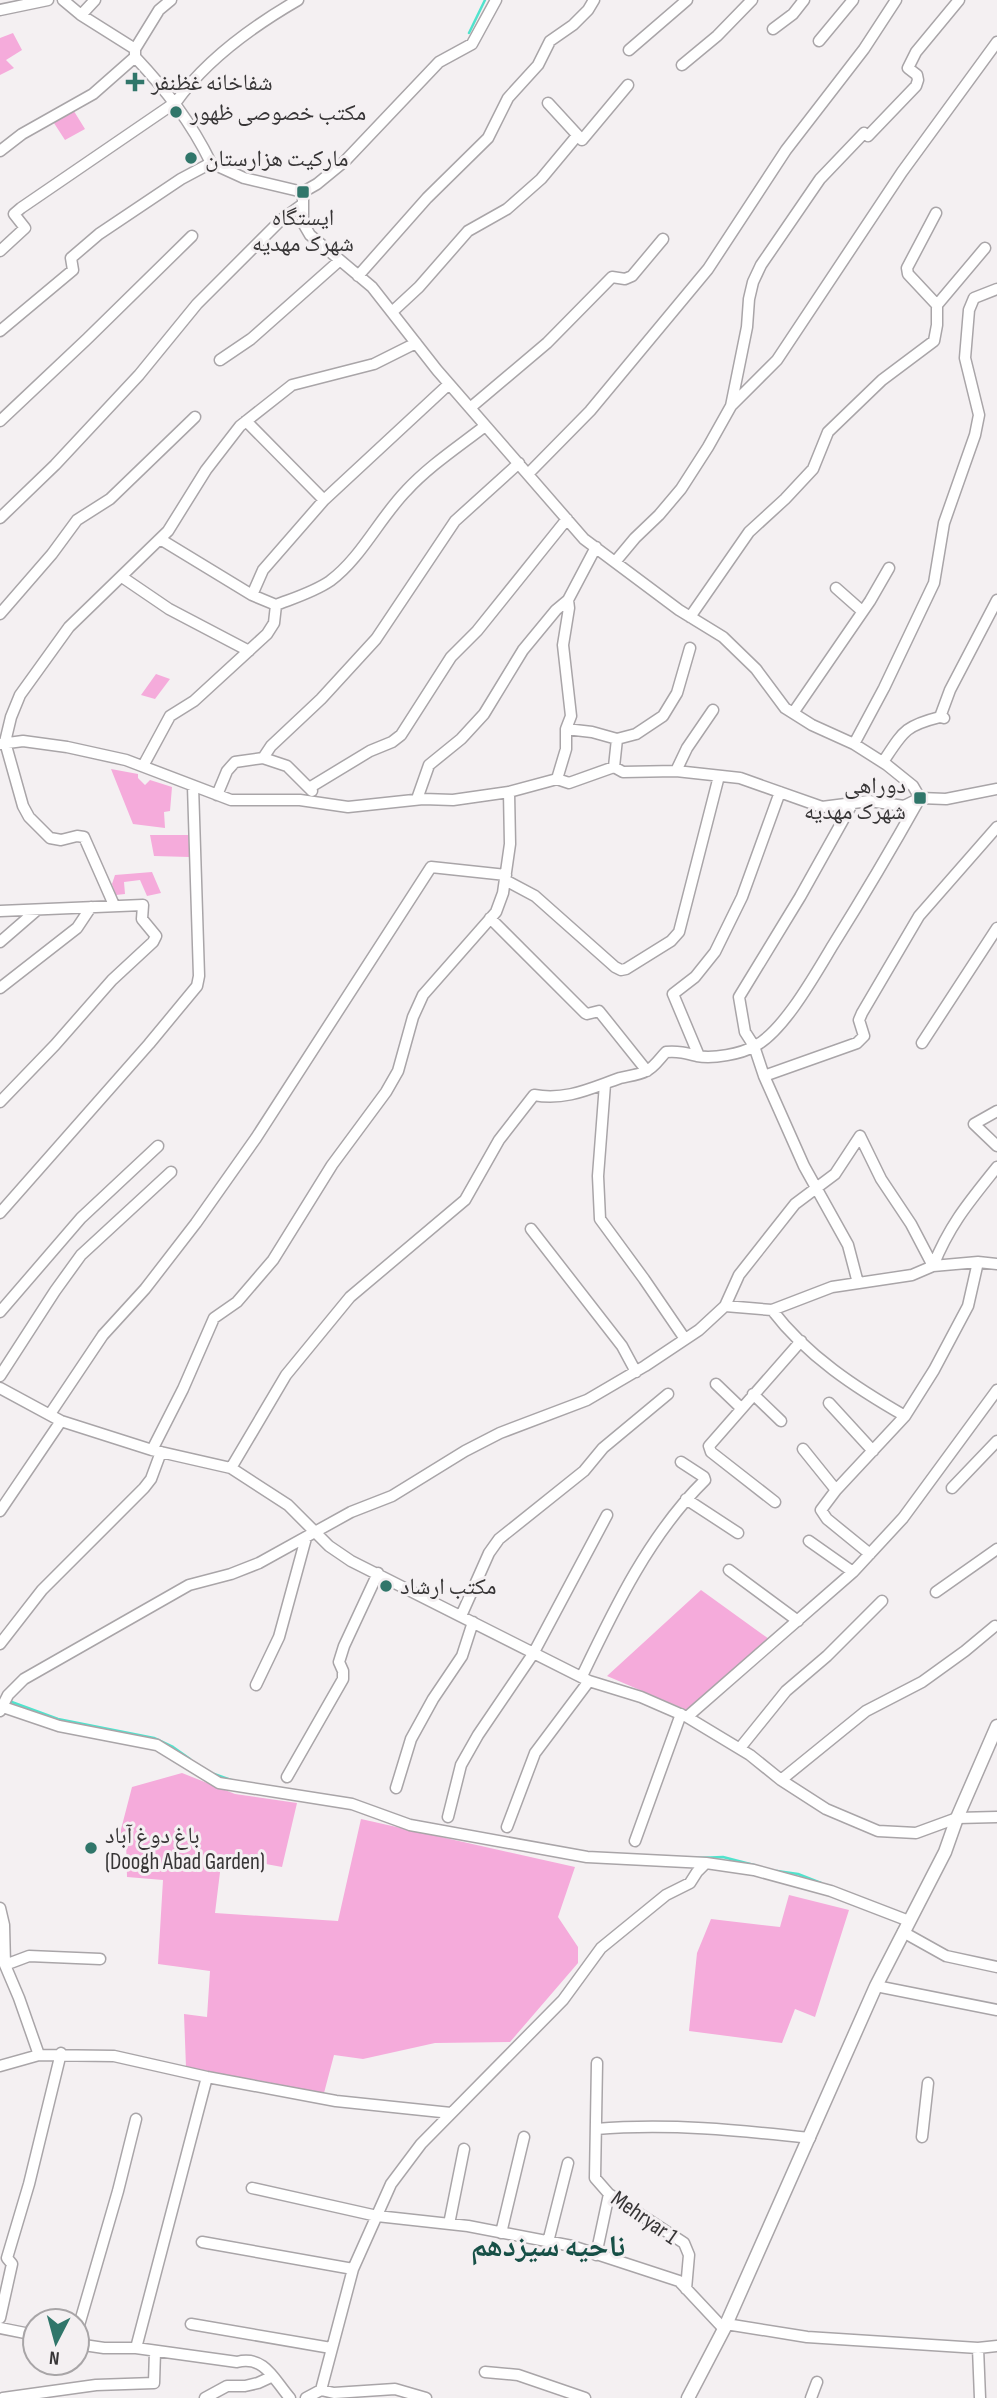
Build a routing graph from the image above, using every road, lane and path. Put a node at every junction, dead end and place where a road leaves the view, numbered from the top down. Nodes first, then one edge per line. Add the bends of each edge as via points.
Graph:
1 (48, 0) edge
2 (64, 0) edge
3 (95, 0) edge
4 (171, 0) edge
5 (298, 0) edge
6 (496, 0) edge
7 (594, 0) edge
8 (687, 0) edge
9 (752, 0) edge
10 (804, 0) edge
11 (853, 0) edge
12 (896, 0) edge
13 (959, 0) edge
14 (0, 10) edge
15 (80, 15) junction
16 (773, 29) dead end
17 (819, 41) dead end
18 (997, 42) edge
19 (629, 50) dead end
20 (135, 53) junction
21 (682, 65) dead end
22 (628, 85) dead end
23 (176, 102) junction
24 (548, 103) dead end
25 (576, 136) junction
26 (0, 150) edge
27 (211, 163) junction
28 (303, 192) junction
29 (303, 204) junction
30 (936, 213) dead end
31 (192, 236) dead end
32 (663, 239) dead end
33 (985, 248) dead end
34 (0, 251) edge
35 (339, 261) junction
36 (358, 276) junction
37 (997, 289) edge
38 (937, 305) junction
39 (392, 312) junction
40 (0, 331) edge
41 (416, 343) junction
42 (220, 360) dead end
43 (449, 384) junction
44 (731, 405) junction
45 (470, 408) junction
46 (195, 417) dead end
47 (0, 421) edge
48 (246, 421) junction
49 (485, 426) junction
50 (519, 463) junction
51 (528, 474) junction
52 (324, 500) junction
53 (0, 518) edge
54 (567, 519) junction
55 (160, 539) junction
56 (596, 547) junction
57 (615, 562) junction
58 (889, 568) dead end
59 (122, 578) junction
60 (836, 587) dead end
61 (252, 595) junction
62 (568, 600) junction
63 (997, 600) edge
64 (276, 605) junction
65 (862, 611) junction
66 (0, 614) edge
67 (691, 617) junction
68 (690, 648) dead end
69 (249, 651) junction
70 (713, 709) dead end
71 (793, 713) junction
72 (566, 729) junction
73 (617, 739) junction
74 (3, 743) edge
75 (854, 744) junction
76 (263, 758) junction
77 (883, 762) junction
78 (143, 766) junction
79 (614, 767) junction
80 (676, 771) junction
81 (719, 776) junction
82 (557, 779) junction
83 (193, 786) junction
84 (309, 788) junction
85 (997, 789) edge
86 (509, 792) junction
87 (780, 792) junction
88 (217, 794) junction
89 (920, 798) junction
90 (417, 799) junction
91 (324, 803) junction
92 (852, 804) junction
93 (997, 827) edge
94 (505, 877) junction
95 (114, 905) junction
96 (91, 907) junction
97 (37, 909) junction
98 (0, 911) edge
99 (490, 918) junction
100 (997, 928) edge
101 (0, 942) edge
102 (0, 988) edge
103 (922, 1043) dead end
104 (754, 1046) junction
105 (699, 1056) junction
106 (647, 1071) junction
107 (764, 1076) junction
108 (605, 1084) junction
109 (0, 1102) edge
110 (997, 1111) edge
111 (158, 1146) dead end
112 (997, 1146) edge
113 (997, 1167) edge
114 (171, 1172) dead end
115 (817, 1189) junction
116 (0, 1213) edge
117 (531, 1229) dead end
118 (978, 1262) junction
119 (997, 1264) edge
120 (933, 1266) junction
121 (858, 1283) junction
122 (725, 1306) junction
123 (772, 1310) junction
124 (0, 1312) edge
125 (685, 1339) junction
126 (801, 1341) junction
127 (636, 1372) junction
128 (0, 1376) edge
129 (716, 1384) dead end
130 (0, 1388) edge
131 (997, 1390) edge
132 (668, 1394) dead end
133 (754, 1394) junction
134 (829, 1403) dead end
135 (741, 1408) junction
136 (50, 1414) junction
137 (905, 1416) junction
138 (782, 1420) dead end
139 (61, 1421) junction
140 (997, 1441) edge
141 (803, 1449) dead end
142 (157, 1451) junction
143 (873, 1451) junction
144 (718, 1457) junction
145 (681, 1462) dead end
146 (231, 1468) junction
147 (704, 1477) junction
148 (952, 1488) dead end
149 (836, 1490) junction
150 (685, 1499) junction
151 (775, 1502) dead end
152 (0, 1511) edge
153 (607, 1515) dead end
154 (738, 1533) dead end
155 (310, 1535) junction
156 (809, 1541) dead end
157 (997, 1549) edge
158 (870, 1554) junction
159 (729, 1570) dead end
160 (853, 1572) junction
161 (378, 1573) junction
162 (936, 1592) dead end
163 (882, 1601) dead end
164 (461, 1616) junction
165 (798, 1620) junction
166 (473, 1622) junction
167 (995, 1626) dead end
168 (0, 1644) edge
169 (533, 1654) junction
170 (585, 1678) junction
171 (256, 1685) dead end
172 (4, 1704) edge
173 (684, 1716) junction
174 (997, 1727) edge
175 (740, 1748) junction
176 (287, 1777) dead end
177 (782, 1780) junction
178 (396, 1788) dead end
179 (448, 1817) dead end
180 (997, 1817) edge
181 (957, 1818) junction
182 (507, 1827) dead end
183 (635, 1841) dead end
184 (706, 1863) junction
185 (0, 1908) edge
186 (906, 1927) junction
187 (100, 1959) dead end
188 (5, 1965) junction
189 (997, 1967) edge
190 (876, 1986) junction
191 (997, 2010) edge
192 (61, 2053) junction
193 (39, 2054) junction
194 (597, 2063) dead end
195 (0, 2066) edge
196 (207, 2077) junction
197 (928, 2083) dead end
198 (452, 2113) junction
199 (136, 2119) dead end
200 (596, 2129) junction
201 (524, 2137) dead end
202 (922, 2137) dead end
203 (810, 2138) junction
204 (464, 2149) dead end
205 (568, 2163) dead end
206 (252, 2188) dead end
207 (609, 2193) junction
208 (377, 2216) junction
209 (449, 2224) junction
210 (501, 2233) junction
211 (202, 2242) dead end
212 (548, 2242) junction
213 (596, 2256) junction
214 (353, 2270) junction
215 (686, 2289) junction
216 (84, 2307) edge
217 (0, 2318) edge
218 (191, 2324) dead end
219 (725, 2326) junction
220 (0, 2328) edge
221 (21, 2332) edge
222 (91, 2346) edge
223 (997, 2346) edge
224 (136, 2348) junction
225 (331, 2348) junction
226 (978, 2348) junction
227 (155, 2351) junction
228 (485, 2372) dead end
229 (271, 2377) junction
230 (817, 2382) dead end
231 (321, 2390) junction
232 (3, 2398) edge
233 (205, 2398) edge
234 (290, 2398) edge
235 (306, 2398) edge
236 (426, 2398) edge
237 (585, 2398) edge
238 (688, 2398) edge
239 (811, 2398) edge
240 (980, 2398) edge

1 - 14 street
2 - 15 street
3 - 15 street
4 - 20 street via 159,10
5 - 23 street via 261,22
6 - 28 street via 472,44 439,62 345,161
7 - 36 street via 573,25 550,41 538,65 508,98 488,138
8 - 19 street
9 - 21 street
10 - 16 street
11 - 17 street
12 - 51 street via 786,150 708,269 590,411
13 - 44 street via 916,52 908,68 917,75 916,86 868,136 864,133 856,139 820,179 761,265 749,299
15 - 20 street
18 - 44 street via 902,172 777,360
20 - 23 street
20 - 26 street via 93,94
22 - 25 street via 582,140
23 - 27 street
23 - 34 street via 21,208 14,214 25,228
24 - 25 street
25 - 39 street via 541,179 507,209 468,231
27 - 28 street via 244,178
27 - 40 street via 99,234 71,258 73,270
28 - 29 street
29 - 35 street via 303,223 310,235
29 - 53 street via 197,304 139,375
30 - 38 street via 907,268
31 - 47 street
32 - 45 street via 632,276 612,277 547,343
33 - 38 street
35 - 36 street
35 - 42 street via 251,339
36 - 39 street
37 - 75 street via 974,298 969,310 965,358 979,415 944,523 934,583
38 - 67 street via 934,341 882,380 828,432 813,469 749,532
39 - 41 street
41 - 43 street
41 - 48 street via 374,364 292,385
43 - 45 street
43 - 52 street
44 - 57 street via 681,489
45 - 49 street
46 - 66 street via 110,499 77,520
48 - 52 street
48 - 55 street
49 - 50 street
49 - 64 street via 405,491 331,580
50 - 51 street
50 - 76 street via 455,521 376,639
51 - 54 street
52 - 61 street via 263,570
54 - 56 street
54 - 84 street via 451,657 401,735
55 - 59 street
55 - 61 street
56 - 57 street
56 - 62 street
57 - 67 street
58 - 65 street
59 - 69 street
59 - 74 street via 69,627 20,695
60 - 65 street
61 - 64 street
62 - 72 street via 563,645 570,716
62 - 90 street via 523,650 484,714 429,765
63 - 77 street via 950,690 944,718 911,726
64 - 69 street via 274,623
65 - 71 street
67 - 71 street via 723,637
68 - 73 street via 677,692 663,716 636,734
69 - 78 street via 194,701 170,716
70 - 80 street
71 - 75 street
72 - 73 street
72 - 82 street via 566,749
73 - 79 street
74 - 78 street via 67,747
74 - 95 street via 29,817 50,838 84,837
75 - 77 street
76 - 84 street via 287,766
76 - 88 street via 235,762
77 - 89 street via 913,786
78 - 83 street
79 - 80 street via 623,772
79 - 82 street via 569,783
80 - 81 street
81 - 87 street
81 - 94 street via 679,932 626,969 615,967 535,896
82 - 86 street
83 - 88 street
83 - 116 street via 197,986
84 - 91 street
85 - 89 street via 946,799
86 - 90 street via 453,800
86 - 94 street
87 - 92 street via 822,807
87 - 105 street via 742,897 715,952 695,977 673,994
88 - 91 street via 231,800
89 - 92 street via 904,806 869,801
89 - 104 street via 800,999
90 - 91 street via 348,807
92 - 104 street via 739,997 745,1032
93 - 107 street via 919,916 862,1013 859,1020 864,1036 858,1043
94 - 99 street via 499,907
94 - 136 street via 431,867 256,1138 145,1289 103,1335
95 - 96 street
95 - 109 street via 143,905 142,919 156,936 153,942
96 - 97 street
96 - 102 street via 78,928
97 - 98 street
97 - 101 street
99 - 106 street via 585,1013 603,1014
99 - 142 street via 423,995 398,1071 273,1260 237,1303 214,1318
100 - 103 street
104 - 105 street
104 - 107 street
105 - 106 street via 666,1052
106 - 108 street
107 - 115 street
108 - 125 street via 598,1176 600,1219
108 - 146 street via 564,1096 534,1095 499,1140 465,1200 342,1306 286,1375
110 - 112 street via 974,1124
111 - 124 street via 81,1217
113 - 120 street via 963,1209
114 - 128 street via 81,1255
115 - 120 street via 835,1174 860,1136
115 - 121 street via 848,1245
115 - 122 street via 795,1204 739,1275
117 - 127 street via 606,1324
118 - 119 street
118 - 120 street
118 - 137 street via 968,1306
120 - 121 street via 912,1275
121 - 123 street via 832,1287
122 - 123 street
122 - 125 street
123 - 126 street
125 - 127 street
126 - 133 street
126 - 137 street via 841,1377
127 - 155 street via 587,1400 500,1433 392,1496
129 - 135 street
130 - 136 street
131 - 158 street via 903,1518
132 - 164 street via 603,1448 584,1471 499,1539
133 - 135 street
133 - 138 street
134 - 143 street
135 - 144 street via 709,1446
136 - 139 street
137 - 143 street
139 - 142 street
139 - 152 street
140 - 148 street
141 - 149 street
142 - 146 street
142 - 168 street via 151,1479 144,1488 42,1590
143 - 149 street
144 - 147 street
144 - 151 street
145 - 147 street
146 - 155 street via 288,1505
147 - 150 street
149 - 158 street via 821,1510
150 - 154 street
150 - 170 street via 610,1617
153 - 169 street
155 - 161 street
155 - 171 street via 279,1637
155 - 172 street via 259,1563 189,1585 24,1679
156 - 160 street
157 - 162 street
158 - 160 street
159 - 165 street
160 - 165 street
161 - 164 street
161 - 176 street via 344,1646 339,1662 343,1679
163 - 175 street via 786,1691
164 - 166 street
165 - 173 street
166 - 169 street
166 - 178 street via 462,1656 411,1739
167 - 177 street via 922,1682 866,1711
169 - 170 street
169 - 179 street via 461,1765
170 - 173 street
170 - 182 street via 535,1753
172 - 184 street via 59,1726 157,1745 219,1783 352,1804 410,1825 587,1857
173 - 175 street
173 - 183 street
174 - 181 street
175 - 177 street
177 - 181 street via 826,1810 878,1831 916,1833
180 - 181 street
181 - 186 street via 945,1852
184 - 186 street via 754,1870 831,1891
184 - 198 street via 691,1883 666,1895 601,1948 563,2000
185 - 188 street
186 - 189 street via 946,1956
186 - 190 street
187 - 188 street via 29,1956
188 - 193 street
190 - 191 street
190 - 203 street
192 - 193 street
192 - 196 street via 114,2056
192 - 217 street via 6,2258 12,2264
193 - 195 street
194 - 200 street, Mehryar 1
196 - 198 street via 336,2101
196 - 224 street
197 - 202 street
198 - 208 street via 391,2184
199 - 216 street
200 - 203 street via 724,2128
200 - 207 street, Mehryar 1 via 595,2178
201 - 210 street
203 - 219 street
204 - 209 street
205 - 212 street
206 - 208 street
207 - 213 street
207 - 215 street, Mehryar 1 via 684,2243 689,2255
208 - 209 street
208 - 214 street
209 - 210 street
210 - 212 street
211 - 214 street
212 - 213 street
213 - 215 street via 679,2281
214 - 225 street
215 - 219 street
218 - 225 street
219 - 226 street via 807,2337
219 - 238 street
220 - 221 street
222 - 224 street
223 - 226 street
224 - 227 street
225 - 231 street
226 - 240 street
227 - 229 street via 237,2362 247,2359 258,2362
227 - 232 street via 154,2384 96,2385
228 - 237 street via 518,2375
229 - 233 street via 258,2384 227,2386
229 - 234 street
230 - 239 street
231 - 235 street
231 - 236 street via 394,2389

